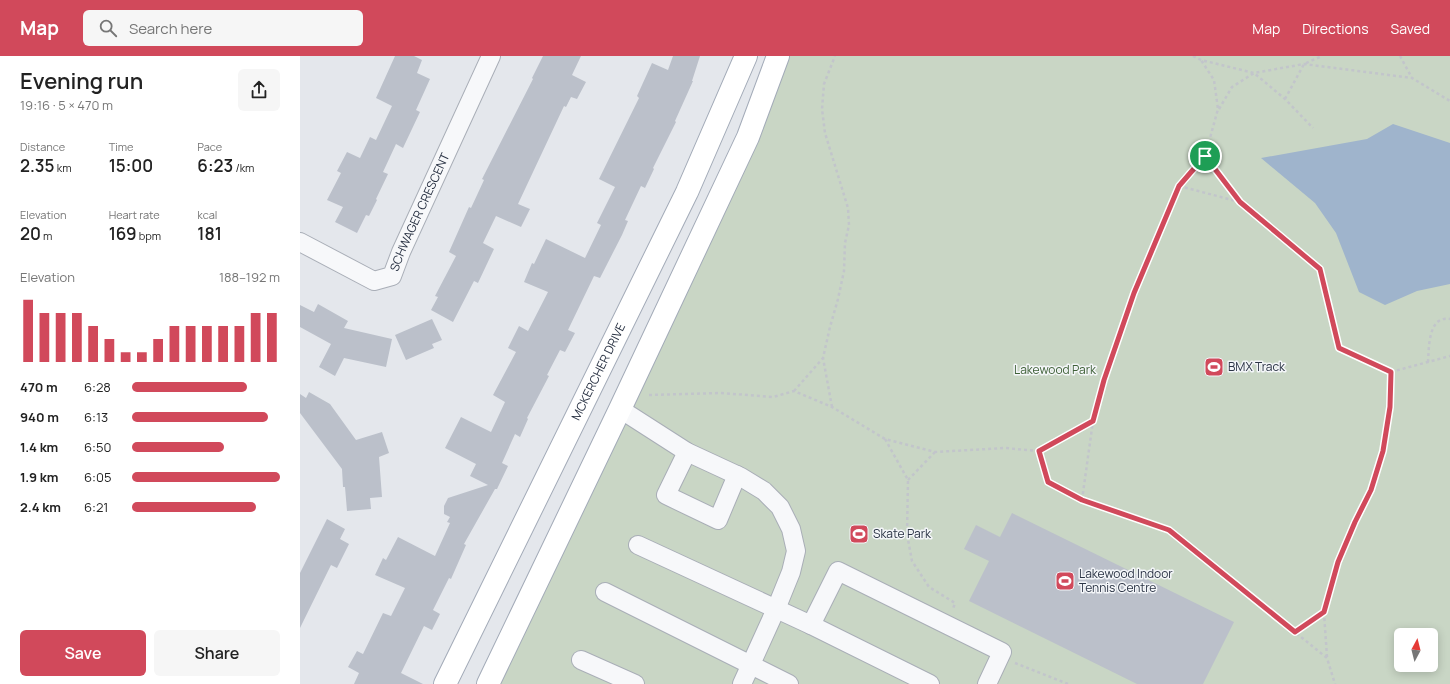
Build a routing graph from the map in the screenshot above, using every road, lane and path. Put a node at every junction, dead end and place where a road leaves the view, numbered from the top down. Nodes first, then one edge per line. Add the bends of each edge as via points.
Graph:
1 (491, 56) edge
2 (746, 56) edge
3 (778, 56) edge
4 (836, 56) edge
5 (1193, 56) edge
6 (1322, 56) edge
7 (1400, 56) edge
8 (1201, 60) junction
9 (1304, 64) junction
10 (1254, 73) junction
11 (1412, 78) junction
12 (1285, 99) junction
13 (1450, 101) edge
14 (1218, 110) junction
15 (1313, 128) dead end
16 (1205, 156) junction
17 (1179, 186) junction
18 (1240, 202) junction
19 (300, 242) edge
20 (1450, 319) edge
21 (1450, 356) edge
22 (823, 358) junction
23 (1428, 362) junction
24 (1391, 372) junction
25 (794, 391) junction
26 (648, 395) dead end
27 (832, 407) junction
28 (620, 409) junction
29 (1093, 421) junction
30 (885, 439) junction
31 (1039, 451) junction
32 (687, 452) junction
33 (935, 452) junction
34 (737, 475) junction
35 (908, 480) junction
36 (1082, 500) junction
37 (638, 545) dead end
38 (605, 592) dead end
39 (776, 609) junction
40 (1324, 612) junction
41 (946, 624) junction
42 (811, 625) junction
43 (1295, 632) junction
44 (1000, 658) junction
45 (1327, 658) junction
46 (581, 660) dead end
47 (751, 666) junction
48 (446, 684) edge
49 (488, 684) edge
50 (635, 684) edge
51 (742, 684) edge
52 (789, 684) edge
53 (930, 684) edge
54 (987, 684) edge
55 (1068, 684) edge
56 (1335, 684) edge

1 - 19 street, SCHWAGER CRESCENT via 392,276 374,281
2 - 48 main road, MCKERCHER DRIVE via 687,192
3 - 28 main road via 748,137
4 - 22 path via 824,84 822,109 825,133 848,208 849,225 845,243 844,271
5 - 8 path
6 - 9 path
7 - 11 path
8 - 10 path
8 - 14 path via 1214,80
9 - 10 path
9 - 11 path
9 - 12 path
10 - 12 path
10 - 14 path via 1232,87
11 - 13 path
12 - 15 path
14 - 16 path
16 - 17 path
16 - 18 path
17 - 18 path
17 - 29 path via 1134,293 1104,380
18 - 24 path via 1320,269 1339,348
20 - 23 path via 1437,322 1431,332
21 - 23 path
22 - 25 path
22 - 27 path
23 - 24 path
24 - 40 path via 1390,407 1383,451 1371,490 1338,562
25 - 26 path via 773,397 721,393
25 - 27 path
27 - 30 path
28 - 32 street
28 - 49 main road
29 - 31 path
29 - 36 path
30 - 33 path
30 - 35 path
31 - 33 path via 1005,448
31 - 36 path via 1048,482
32 - 34 street
32 - 34 street via 666,495 718,520
33 - 35 path
34 - 39 street via 764,491 780,507 791,529 796,551 791,572
35 - 41 path via 907,534 912,561 929,587 955,603
36 - 43 path via 1169,530
37 - 39 street
38 - 47 street
39 - 42 street
39 - 47 street
40 - 43 path
40 - 45 path
41 - 42 street via 838,571
41 - 44 street via 1002,652
42 - 53 street
43 - 45 path
44 - 54 street
44 - 55 path
45 - 56 path
46 - 50 street
47 - 51 street
47 - 52 street

